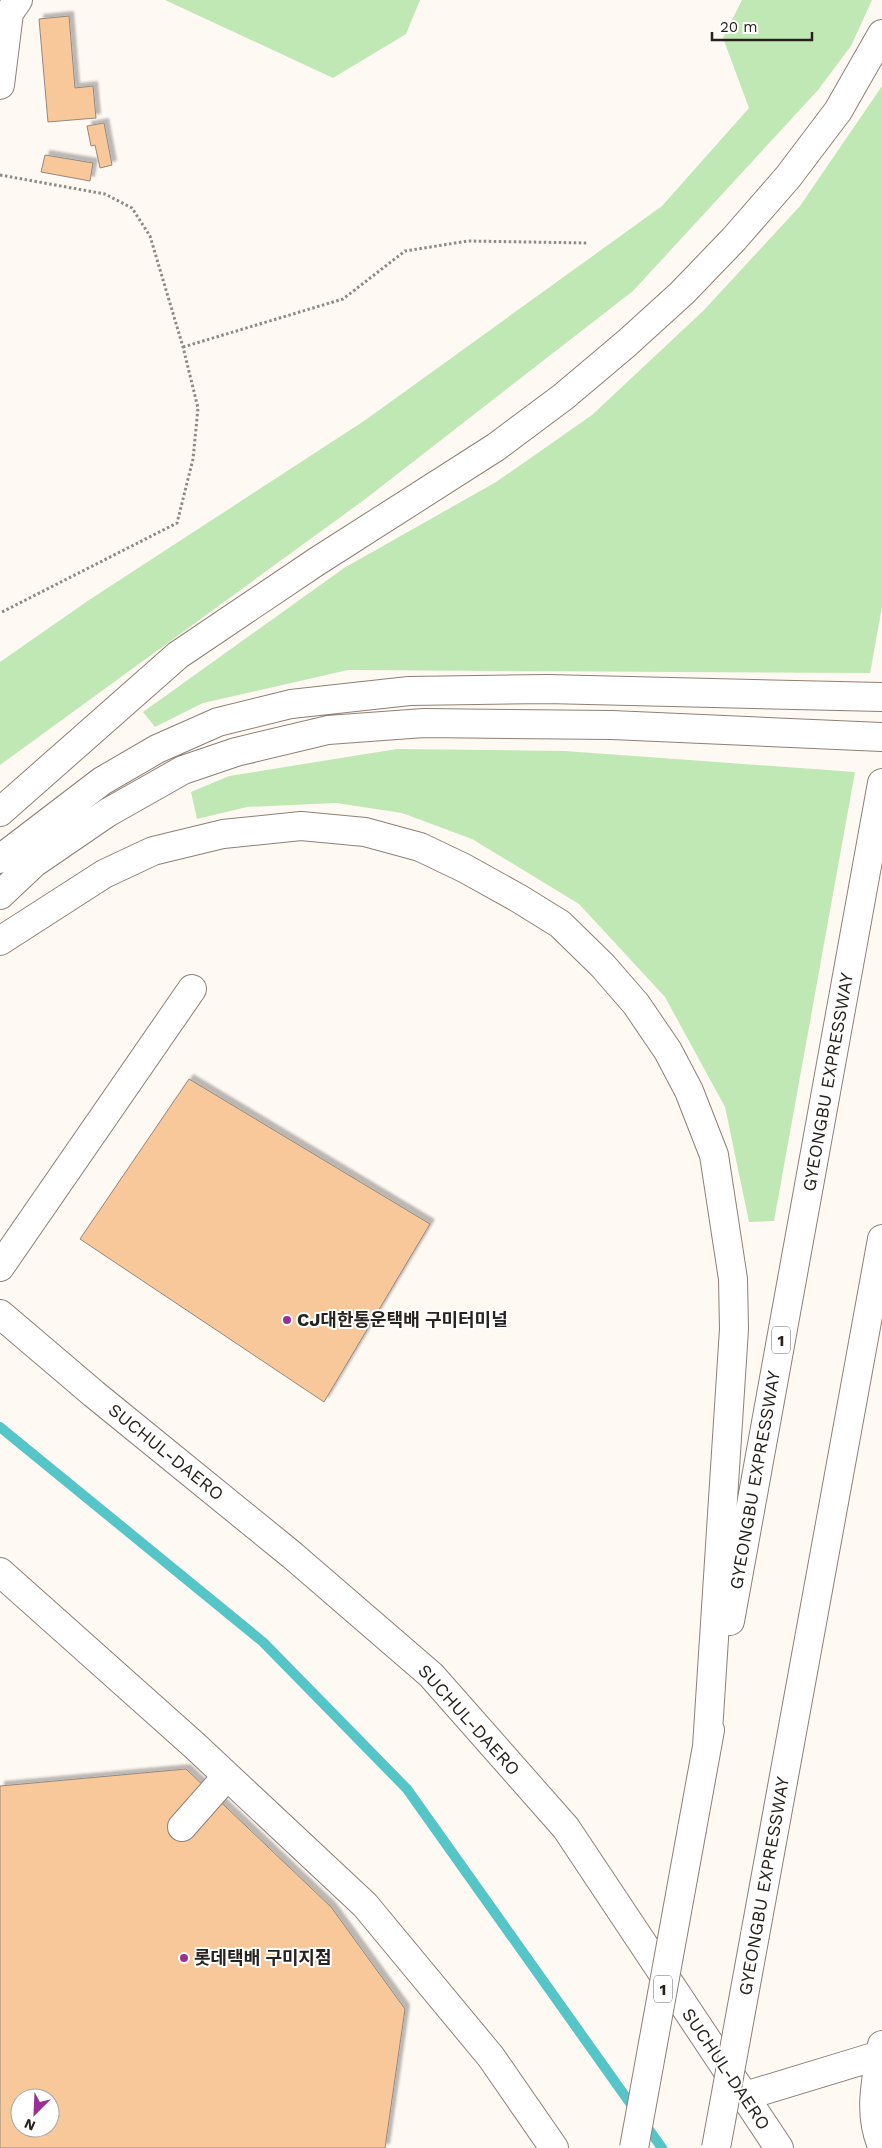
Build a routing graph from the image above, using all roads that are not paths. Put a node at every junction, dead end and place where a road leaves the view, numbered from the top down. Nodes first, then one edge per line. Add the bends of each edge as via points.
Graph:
1 (18, 0) edge
2 (882, 34) edge
3 (0, 86) edge
4 (882, 697) edge
5 (882, 736) edge
6 (882, 783) edge
7 (0, 812) edge
8 (0, 859) edge
9 (0, 895) edge
10 (0, 942) edge
11 (192, 989) dead end
12 (882, 1240) edge
13 (0, 1268) edge
14 (0, 1314) edge
15 (0, 1572) edge
16 (707, 1747) junction
17 (227, 1776) junction
18 (182, 1827) dead end
19 (881, 2050) edge
20 (744, 2096) junction
21 (882, 2146) edge
22 (554, 2148) edge
23 (634, 2148) edge
24 (716, 2148) edge
25 (779, 2148) edge

1 - 3 main road via 10,14
2 - 7 main road via 838,111 788,177 721,253 627,343 563,398 496,447 178,655
4 - 8 main road via 547,689 419,690 291,704 218,722 157,749 102,781
5 - 9 main road via 582,724 424,723 328,730 236,752 182,770 98,819 34,863
6 - 16 main road, GYEONGBU EXPRESSWAY / 1
10 - 16 main road via 104,874 153,851 223,834 301,826 374,835 420,847 464,868 560,924 636,1004 689,1091 714,1155 733,1278 734,1329
11 - 13 main road
12 - 24 main road, GYEONGBU EXPRESSWAY, bridge
14 - 20 main road, SUCHUL-DAERO via 292,1555 431,1675 566,1828
15 - 17 main road
16 - 23 main road, GYEONGBU EXPRESSWAY / 1, bridge
17 - 18 main road
17 - 22 main road via 365,1905 491,2058
19 - 20 main road
19 - 21 main road via 873,2100 876,2132
20 - 25 main road, SUCHUL-DAERO

